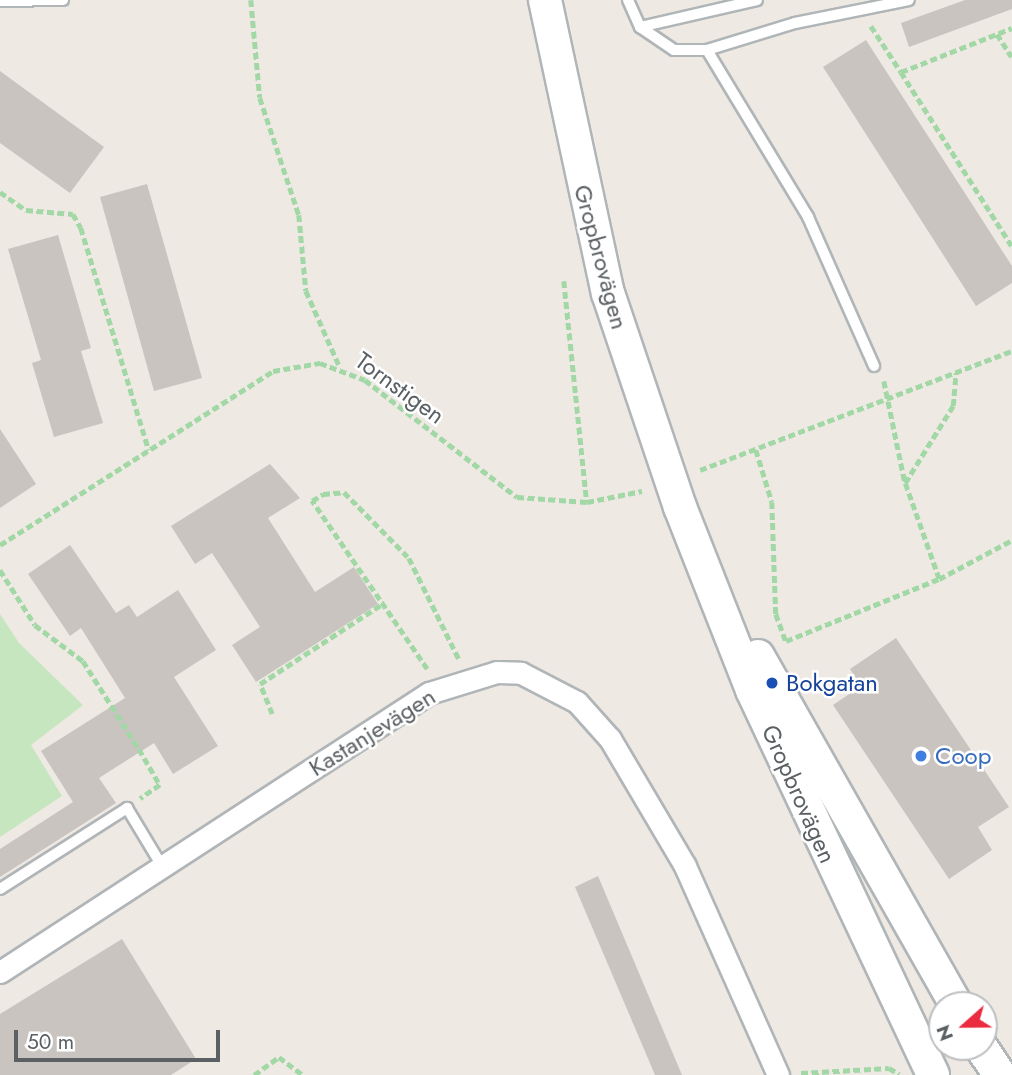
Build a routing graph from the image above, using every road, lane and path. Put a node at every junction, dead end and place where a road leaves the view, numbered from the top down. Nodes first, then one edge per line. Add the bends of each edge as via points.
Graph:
1 (63, 0) edge
2 (251, 0) edge
3 (545, 0) edge
4 (628, 0) edge
5 (757, 0) edge
6 (909, 0) edge
7 (0, 1) edge
8 (862, 12) junction
9 (640, 27) junction
10 (1012, 29) edge
11 (997, 34) junction
12 (707, 50) junction
13 (1012, 57) edge
14 (901, 72) junction
15 (0, 192) edge
16 (1012, 246) edge
17 (564, 281) dead end
18 (1012, 351) edge
19 (339, 365) junction
20 (874, 366) joint
21 (956, 373) junction
22 (889, 399) junction
23 (149, 450) junction
24 (756, 450) junction
25 (700, 470) dead end
26 (905, 483) junction
27 (642, 491) dead end
28 (587, 502) junction
29 (680, 507) junction
30 (1012, 540) edge
31 (0, 545) edge
32 (0, 570) edge
33 (939, 579) junction
34 (384, 603) junction
35 (786, 641) junction
36 (784, 649) dead end
37 (470, 678) junction
38 (440, 689) junction
39 (272, 714) dead end
40 (127, 808) junction
41 (162, 866) junction
42 (0, 889) edge
43 (0, 972) edge
44 (948, 991) edge
45 (254, 1075) edge
46 (303, 1075) edge
47 (778, 1075) edge
48 (797, 1075) edge
49 (900, 1075) edge
50 (933, 1075) edge

1 - 7 lane via 26,5
2 - 19 path via 260,98 299,215 306,291
3 - 29 street, Gropbrovägen via 607,293
4 - 9 lane
5 - 9 lane
6 - 8 lane
8 - 12 lane via 795,23
8 - 14 path
9 - 12 lane via 674,50
10 - 11 path
11 - 13 path
11 - 14 path
12 - 20 lane via 808,217
14 - 16 path
15 - 23 path via 26,210 73,214
17 - 28 path
18 - 21 path
19 - 23 path, Tornstigen via 273,371
19 - 28 path, Tornstigen via 387,395 495,485 539,501
20 - 22 path
21 - 22 path
21 - 26 path via 953,406
22 - 24 path
22 - 26 path
23 - 31 path, Tornstigen
24 - 25 path
24 - 35 path via 772,502 776,614
26 - 33 path
27 - 28 path, Tornstigen
29 - 44 street, Gropbrovägen
29 - 50 street, Gropbrovägen via 752,690
30 - 33 path
32 - 40 path via 35,625 83,661 160,785
33 - 35 path
34 - 37 path via 312,501 323,494 345,492 409,558
34 - 38 path
34 - 39 path via 260,684
35 - 36 path
37 - 38 street, Kastanjevägen
37 - 47 street, Kastanjevägen via 521,673 548,682 610,739 685,866
38 - 41 street, Kastanjevägen
40 - 41 lane
40 - 42 lane
41 - 43 street, Kastanjevägen
45 - 46 path via 279,1057
48 - 49 path via 888,1068

